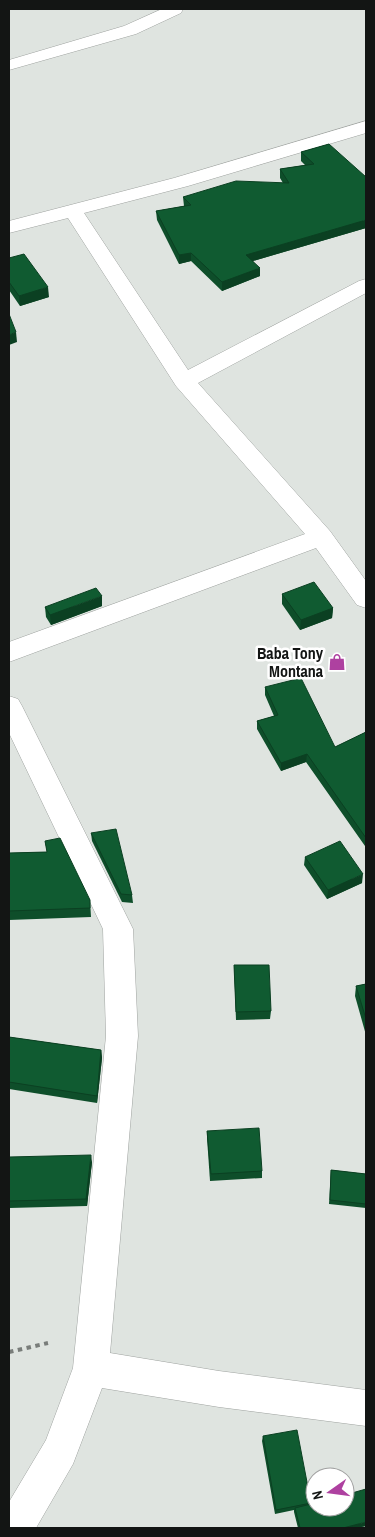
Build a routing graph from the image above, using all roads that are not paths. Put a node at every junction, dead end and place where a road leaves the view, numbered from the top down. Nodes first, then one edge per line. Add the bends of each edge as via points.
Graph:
1 (174, 9) edge
2 (9, 65) edge
3 (366, 127) edge
4 (73, 211) junction
5 (9, 227) edge
6 (366, 285) edge
7 (184, 381) junction
8 (321, 537) junction
9 (366, 599) edge
10 (9, 652) edge
11 (9, 706) edge
12 (91, 1368) junction
13 (366, 1408) edge
14 (15, 1528) edge

1 - 2 street via 130,30
3 - 4 street
4 - 5 street
4 - 7 street
6 - 7 street
7 - 8 street
8 - 9 street
8 - 10 street
11 - 12 street via 118,929 122,1036
12 - 13 street
12 - 14 street via 60,1451

